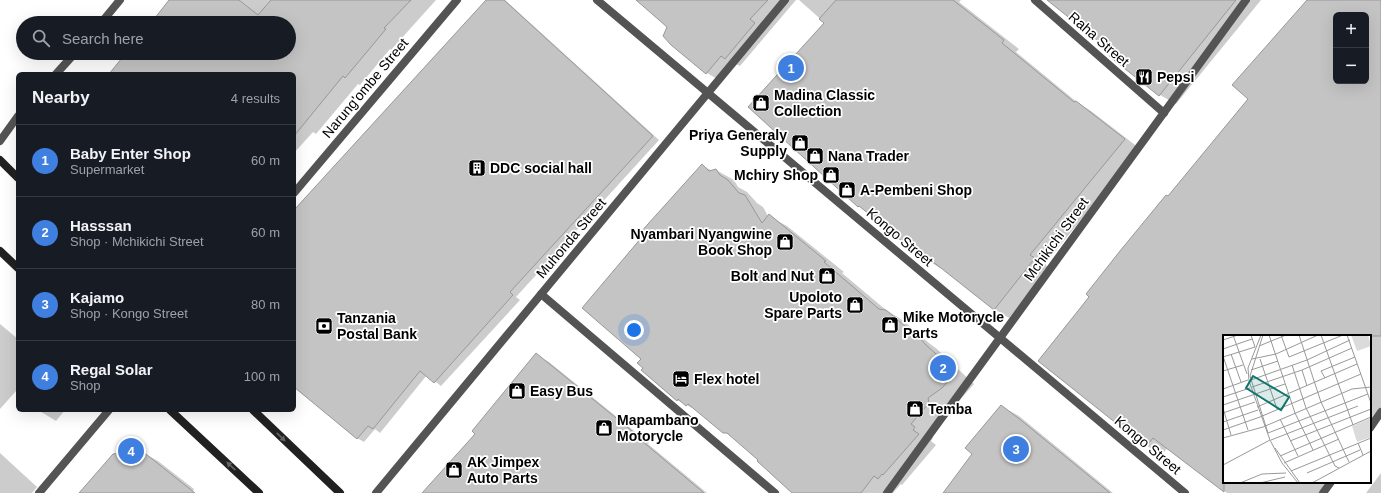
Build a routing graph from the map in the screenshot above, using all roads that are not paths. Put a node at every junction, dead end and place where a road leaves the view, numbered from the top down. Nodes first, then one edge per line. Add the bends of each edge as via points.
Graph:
1 (120, 0) edge
2 (457, 0) edge
3 (597, 0) edge
4 (785, 0) edge
5 (1036, 0) edge
6 (1246, 0) edge
7 (107, 16) edge
8 (69, 60) edge
9 (58, 72) edge
10 (708, 93) junction
11 (1164, 113) junction
12 (16, 119) edge
13 (0, 142) edge
14 (0, 160) edge
15 (16, 176) edge
16 (296, 191) edge
17 (0, 251) edge
18 (16, 266) edge
19 (541, 294) junction
20 (1000, 338) junction
21 (107, 412) edge
22 (172, 412) edge
23 (255, 412) edge
24 (1381, 412) edge
25 (1371, 427) edge
26 (1330, 483) edge
27 (39, 493) edge
28 (259, 493) edge
29 (340, 493) edge
30 (376, 493) edge
31 (775, 493) edge
32 (887, 493) edge
33 (1185, 493) edge
34 (1323, 493) edge

1 - 7 street
2 - 16 street, Narung'ombe Street
3 - 10 street, Kongo Street
4 - 10 street, Muhonda Street
5 - 11 street, Raha Street
6 - 11 street, Mchikichi Street
8 - 9 street
10 - 19 street, Muhonda Street
10 - 20 street, Kongo Street
11 - 20 street, Mchikichi Street
12 - 13 street
14 - 15 street
17 - 18 street
19 - 30 street, Muhonda Street
19 - 31 street
20 - 32 street, Mchikichi Street
20 - 33 street, Kongo Street
21 - 27 street
28 -> 22 street
23 -> 29 street
24 - 25 street
26 - 34 street

